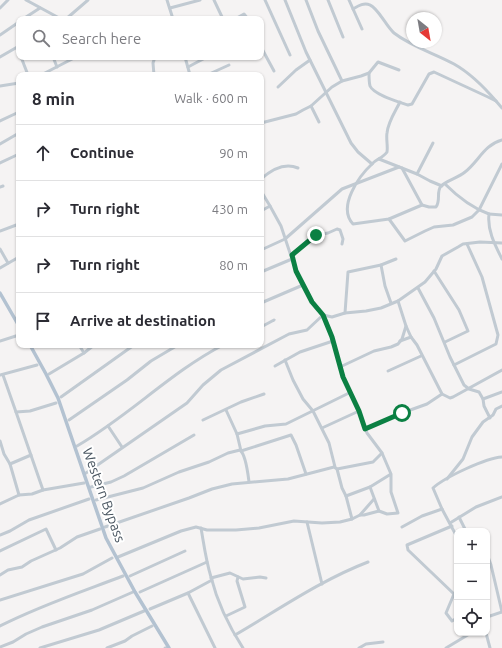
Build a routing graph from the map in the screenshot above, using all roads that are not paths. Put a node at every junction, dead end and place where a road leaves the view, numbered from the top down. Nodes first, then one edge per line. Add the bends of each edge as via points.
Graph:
1 (8, 0) edge
2 (26, 0) edge
3 (88, 0) edge
4 (167, 0) edge
5 (200, 0) edge
6 (214, 0) edge
7 (265, 0) edge
8 (285, 0) edge
9 (306, 0) edge
10 (328, 0) edge
11 (349, 0) edge
12 (0, 8) edge
13 (40, 8) junction
14 (170, 8) junction
15 (353, 9) junction
16 (28, 16) edge
17 (55, 16) edge
18 (69, 16) edge
19 (172, 16) edge
20 (222, 16) edge
21 (16, 24) edge
22 (362, 29) dead end
23 (0, 35) edge
24 (344, 37) dead end
25 (16, 49) edge
26 (264, 53) edge
27 (1, 55) edge
28 (290, 55) dead end
29 (22, 60) edge
30 (54, 60) edge
31 (70, 60) edge
32 (154, 60) edge
33 (187, 60) edge
34 (201, 60) edge
35 (310, 60) junction
36 (229, 65) dead end
37 (57, 67) junction
38 (188, 67) junction
39 (399, 70) dead end
40 (274, 71) dead end
41 (27, 72) edge
42 (47, 72) edge
43 (154, 72) edge
44 (189, 72) edge
45 (214, 72) edge
46 (369, 73) junction
47 (342, 81) junction
48 (16, 83) edge
49 (0, 86) edge
50 (278, 87) dead end
51 (326, 92) junction
52 (496, 101) junction
53 (400, 102) junction
54 (311, 106) junction
55 (502, 108) edge
56 (16, 113) edge
57 (0, 121) edge
58 (264, 122) edge
59 (319, 122) dead end
60 (16, 135) edge
61 (502, 140) edge
62 (433, 143) dead end
63 (0, 144) edge
64 (16, 155) edge
65 (379, 159) junction
66 (0, 163) edge
67 (372, 164) junction
68 (502, 164) edge
69 (298, 168) dead end
70 (401, 168) junction
71 (417, 174) junction
72 (264, 176) edge
73 (356, 183) junction
74 (443, 185) junction
75 (264, 196) edge
76 (422, 205) junction
77 (270, 206) junction
78 (264, 209) edge
79 (479, 210) junction
80 (490, 214) junction
81 (502, 215) edge
82 (389, 218) junction
83 (16, 225) edge
84 (0, 231) edge
85 (285, 239) junction
86 (494, 242) junction
87 (502, 243) edge
88 (342, 244) dead end
89 (467, 244) junction
90 (0, 249) edge
91 (264, 249) edge
92 (292, 257) junction
93 (16, 259) edge
94 (396, 259) dead end
95 (502, 259) edge
96 (8, 264) junction
97 (380, 265) junction
98 (0, 268) edge
99 (264, 271) edge
100 (434, 271) junction
101 (303, 285) junction
102 (418, 288) junction
103 (0, 293) edge
104 (398, 301) junction
105 (264, 303) edge
106 (391, 303) junction
107 (345, 312) junction
108 (323, 315) junction
109 (274, 320) dead end
110 (16, 321) edge
111 (264, 325) edge
112 (406, 326) junction
113 (16, 336) edge
114 (411, 338) junction
115 (0, 341) edge
116 (332, 341) junction
117 (400, 341) junction
118 (445, 342) junction
119 (264, 347) edge
120 (32, 348) edge
121 (81, 348) edge
122 (90, 348) edge
123 (130, 348) edge
124 (173, 348) edge
125 (219, 348) edge
126 (263, 348) edge
127 (84, 353) junction
128 (422, 356) junction
129 (285, 360) junction
130 (37, 365) dead end
131 (454, 365) junction
132 (275, 366) dead end
133 (340, 367) junction
134 (502, 370) edge
135 (388, 371) dead end
136 (49, 374) dead end
137 (1, 375) edge
138 (469, 389) junction
139 (502, 392) edge
140 (350, 393) junction
141 (264, 394) dead end
142 (442, 394) junction
143 (61, 397) dead end
144 (483, 399) junction
145 (56, 404) dead end
146 (502, 406) edge
147 (226, 410) junction
148 (312, 411) junction
149 (359, 411) junction
150 (16, 412) junction
151 (490, 418) junction
152 (69, 420) dead end
153 (203, 420) dead end
154 (108, 426) junction
155 (322, 428) junction
156 (365, 429) junction
157 (236, 434) junction
158 (194, 435) dead end
159 (0, 441) edge
160 (77, 446) dead end
161 (122, 447) junction
162 (241, 450) junction
163 (382, 453) junction
164 (31, 455) junction
165 (502, 457) edge
166 (10, 464) junction
167 (336, 468) junction
168 (86, 472) dead end
169 (306, 474) junction
170 (391, 474) junction
171 (446, 480) junction
172 (249, 482) junction
173 (84, 483) dead end
174 (91, 487) dead end
175 (370, 487) junction
176 (43, 490) junction
177 (19, 495) junction
178 (346, 496) junction
179 (502, 497) edge
180 (89, 499) dead end
181 (374, 499) junction
182 (96, 500) dead end
183 (0, 504) edge
184 (442, 509) junction
185 (379, 511) junction
186 (360, 515) junction
187 (459, 517) junction
188 (352, 519) junction
189 (307, 522) junction
190 (451, 524) junction
191 (105, 527) dead end
192 (402, 527) dead end
193 (202, 528) junction
194 (464, 528) edge
195 (100, 529) dead end
196 (454, 530) edge
197 (0, 535) edge
198 (56, 550) junction
199 (0, 551) edge
200 (185, 551) dead end
201 (118, 557) dead end
202 (112, 558) dead end
203 (207, 562) junction
204 (368, 562) dead end
205 (490, 562) edge
206 (0, 575) edge
207 (123, 576) dead end
208 (130, 576) dead end
209 (238, 577) junction
210 (266, 578) dead end
211 (211, 579) junction
212 (322, 584) junction
213 (133, 592) dead end
214 (140, 592) dead end
215 (454, 592) edge
216 (188, 593) junction
217 (454, 595) edge
218 (0, 600) edge
219 (150, 609) dead end
220 (144, 611) dead end
221 (502, 612) edge
222 (226, 616) junction
223 (490, 616) edge
224 (454, 620) edge
225 (0, 626) edge
226 (152, 626) dead end
227 (235, 635) junction
228 (466, 636) edge
229 (487, 636) edge
230 (383, 642) dead end
231 (0, 647) edge
232 (40, 648) edge
233 (107, 648) edge
234 (169, 648) edge
235 (215, 648) edge
236 (243, 648) edge
237 (360, 648) edge
238 (446, 648) edge
239 (490, 648) edge

1 - 12 street
2 - 13 street
3 - 18 street
4 - 14 street
5 - 14 street
6 - 20 street
7 - 28 street
8 - 35 street
9 - 47 street
10 - 24 street
11 - 15 street
13 - 16 street
13 - 17 street
14 - 19 street
15 - 22 street
15 - 52 street via 364,4 371,5 389,28 405,41 455,64
21 - 23 street
25 - 27 street
26 - 40 street
29 - 41 street
30 - 37 street
31 - 37 street
32 - 43 street
33 - 38 street
34 - 38 street
35 - 50 street
35 - 51 street
36 - 45 street
37 - 42 street
38 - 44 street
39 - 46 street via 378,62
46 - 47 street
46 - 53 street via 370,86 378,94
47 - 51 street
48 - 49 street
51 - 54 street
51 - 67 street via 351,143
52 - 53 street via 434,72 429,74 412,104
52 - 55 street
53 - 65 street via 386,134 386,152
54 - 58 street via 296,114
54 - 59 street
56 - 57 street
60 - 63 street
61 - 74 street via 485,149 465,172
62 - 71 street
64 - 66 street
65 - 67 street
65 - 70 street
67 - 73 street
68 - 79 street
69 - 72 street via 290,165 268,172
70 - 71 street
70 - 73 street
70 - 76 street
71 - 74 street
73 - 82 street via 347,202 350,221 355,224
73 - 85 street via 338,191
74 - 76 street via 436,207
74 - 79 street
75 - 77 street
76 - 82 street
77 - 78 street
77 - 85 street
79 - 80 street
79 - 82 street via 472,217 453,225 434,227 405,241
80 - 81 street
80 - 86 street via 488,220
83 - 84 street
85 - 91 street
85 - 92 street
86 - 87 street
86 - 89 street
86 - 95 street
88 - 92 street via 342,233 337,229 316,235
89 - 100 street via 442,256
89 - 131 street via 482,277 498,339 496,344
90 - 96 street
92 - 99 street
92 - 101 street
93 - 96 street
94 - 97 street
96 - 98 street
97 - 106 street
97 - 107 street via 348,272
100 - 102 street
100 - 118 street via 468,328 468,332
101 - 105 street
101 - 108 street
102 - 104 street
102 - 118 street
103 - 110 main road
104 - 106 street
104 - 112 street
106 - 107 street via 381,308
107 - 108 street via 332,317
108 - 116 street
108 - 119 street via 307,330 289,334
109 - 111 street
112 - 114 street
112 - 117 street
113 - 115 street
114 - 117 street
114 - 128 street
116 - 129 street
116 - 133 street
117 - 133 street
118 - 131 street
120 - 234 main road, Western Bypass via 58,398 106,538
121 - 127 street
122 - 127 street
123 - 143 street
124 - 152 street
125 - 154 street via 189,366
126 - 161 street via 221,370 187,403
127 - 136 street
128 - 135 street
128 - 142 street
129 - 132 street
129 - 148 street via 295,385
130 - 137 street
131 - 138 street
133 - 140 street
134 - 138 street
137 - 150 street
138 - 142 street via 450,398
138 - 144 street via 479,392
139 - 144 street
140 - 148 street
140 - 149 street
141 - 147 street
142 - 156 street via 428,404
144 - 151 street
145 - 150 street
146 - 151 street via 496,409
147 - 153 street
147 - 157 street
148 - 155 street
148 - 157 street via 286,424 265,426
149 - 155 street
149 - 156 street
150 - 164 street
151 - 171 street via 483,422 472,437 463,459
154 - 160 street
154 - 161 street
155 - 167 street
156 - 163 street
157 - 162 street
158 - 174 street via 124,476
159 - 166 street
161 - 168 street
162 - 169 street via 291,435
162 - 172 street
162 - 182 street via 143,488
163 - 167 street via 373,462
163 - 170 street
164 - 166 street
164 - 176 street
165 - 171 street via 494,457
166 - 177 street
167 - 169 street
167 - 178 street
169 - 172 street via 288,479
170 - 175 street
170 - 185 street via 391,492 398,513 387,514
171 - 184 street via 434,488
172 - 191 street via 212,489
173 - 176 street
175 - 178 street
175 - 181 street
176 - 177 street
177 - 183 street
178 - 188 street
179 - 187 street
180 - 197 street via 29,520
181 - 185 street
181 - 186 street
184 - 190 street
184 - 192 street
185 - 186 street
186 - 188 street
187 - 190 street
187 - 194 street
188 - 189 street via 340,522
189 - 193 street via 294,521 236,530
189 - 212 street
190 - 196 street
190 - 215 street via 406,545 408,550
193 - 201 street via 181,531
193 - 203 street
195 - 198 street via 77,537
198 - 199 street via 46,529
198 - 206 street
200 - 208 street
202 - 218 street via 79,575
203 - 211 street
203 - 214 street
204 - 212 street
205 - 221 street
207 - 225 street via 68,596
209 - 210 street
209 - 211 street via 230,573
209 - 222 street via 245,607
211 - 216 street
211 - 222 street
212 - 227 street
213 - 231 street via 92,610 42,627
216 - 219 street
216 - 235 street
217 - 224 street via 446,613 452,621
220 - 232 street via 98,630
221 - 223 street
222 - 227 street
226 - 233 street
227 - 236 street
228 - 238 street
229 - 239 street
230 - 237 street via 366,644

